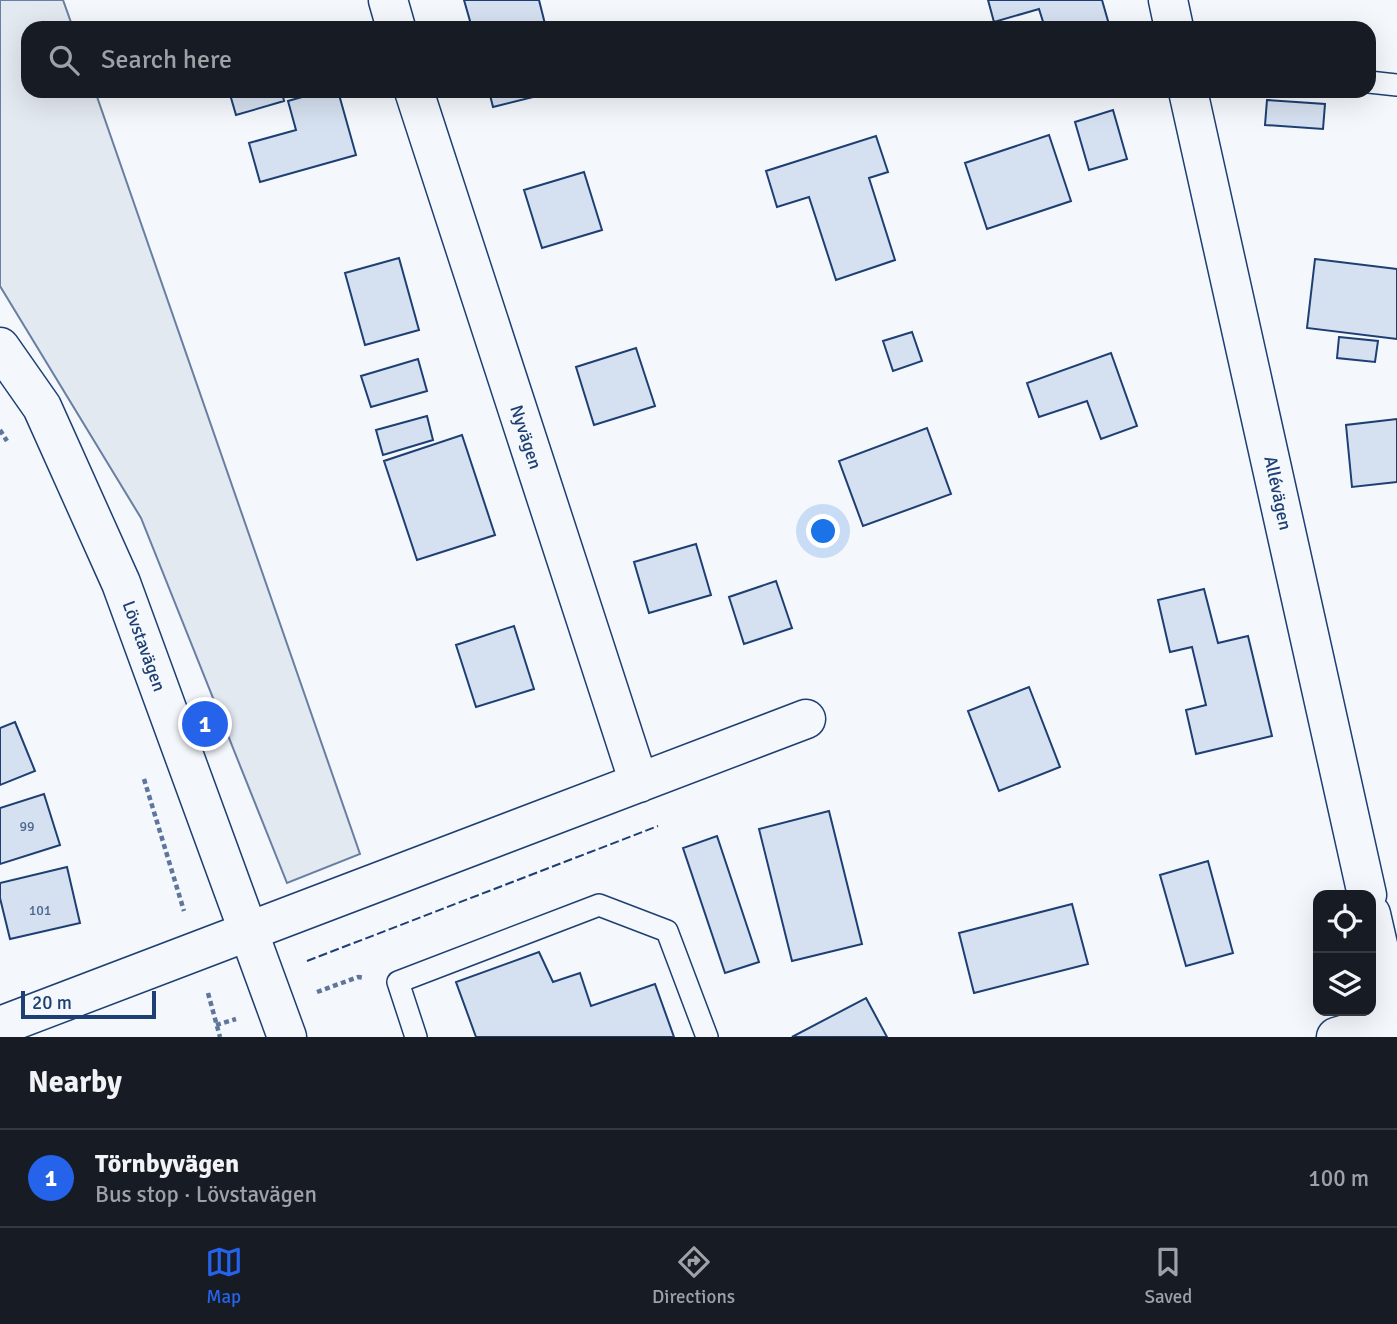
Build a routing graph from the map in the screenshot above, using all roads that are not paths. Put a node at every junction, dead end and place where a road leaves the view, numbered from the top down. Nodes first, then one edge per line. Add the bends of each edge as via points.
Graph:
1 (388, 0) edge
2 (1168, 0) edge
3 (394, 21) edge
4 (1172, 21) edge
5 (1376, 83) edge
6 (1397, 85) edge
7 (416, 98) edge
8 (1190, 98) edge
9 (0, 347) edge
10 (806, 719) dead end
11 (639, 783) junction
12 (1366, 890) edge
13 (251, 932) junction
14 (1376, 935) edge
15 (1396, 1018) edge
16 (0, 1026) edge
17 (287, 1037) edge
18 (416, 1037) edge
19 (707, 1037) edge
20 (1336, 1037) edge

1 - 3 street
2 - 4 street
5 - 6 lane
7 - 11 street, Nyvägen
8 - 12 street, Allévägen
9 - 13 street, Lövstavägen via 42,407 121,583
10 - 11 street
11 - 13 street
13 - 16 street
13 - 17 street, Lövstavägen
14 - 15 street
15 - 20 street
18 - 19 lane via 398,982 599,905 667,931

